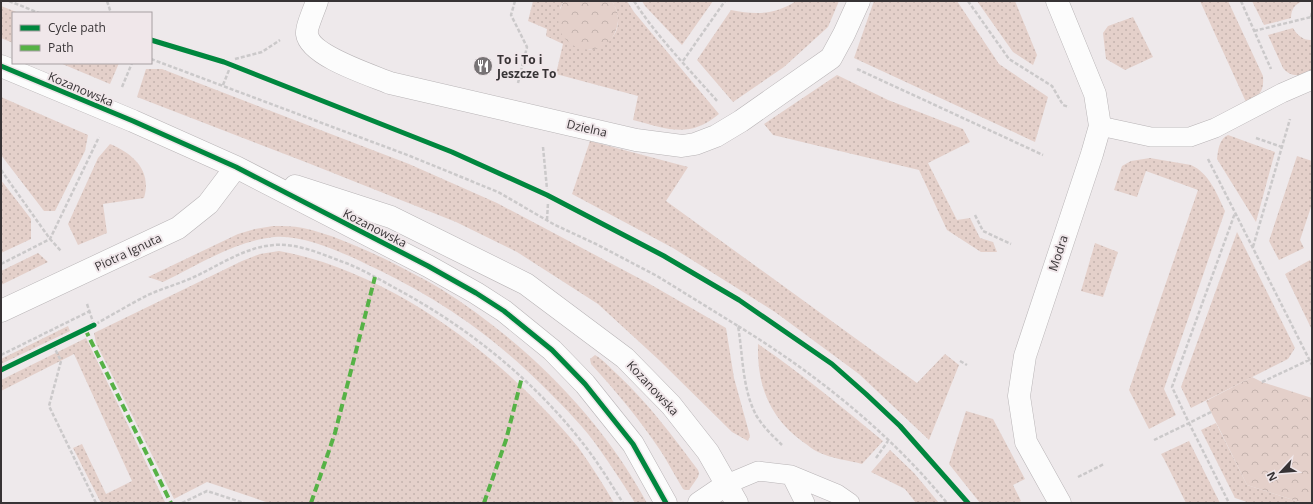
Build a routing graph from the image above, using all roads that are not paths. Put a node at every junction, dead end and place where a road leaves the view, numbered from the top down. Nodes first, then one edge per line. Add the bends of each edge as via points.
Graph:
1 (317, 1) edge
2 (859, 1) edge
3 (1057, 1) edge
4 (1, 66) edge
5 (1306, 82) edge
6 (1098, 118) junction
7 (236, 167) junction
8 (1, 311) edge
9 (791, 476) junction
10 (726, 484) junction
11 (666, 503) edge
12 (699, 503) edge
13 (737, 503) edge
14 (805, 503) edge
15 (850, 503) edge
16 (1060, 503) edge

1 - 2 street, Dzielna via 307,32 309,40 326,55 352,68 390,83 636,140 682,146 716,136 737,124 831,58
3 - 6 street, Modra via 1095,94
4 - 7 street, Kozanowska
5 - 6 lane via 1190,138 1151,137
6 - 16 street, Modra via 1092,154 1025,356 1019,396 1026,442
7 - 8 street, Piotra Ignuta via 208,204 178,228
7 - 10 street, Kozanowska via 391,217 526,284 625,358 671,405 708,452
7 - 11 street, Kozanowska via 428,266 504,311 552,350 585,384 632,444
9 - 10 lane via 758,471
9 - 14 lane
9 - 15 lane via 837,494
10 - 12 street
10 - 13 street, Kozanowska

